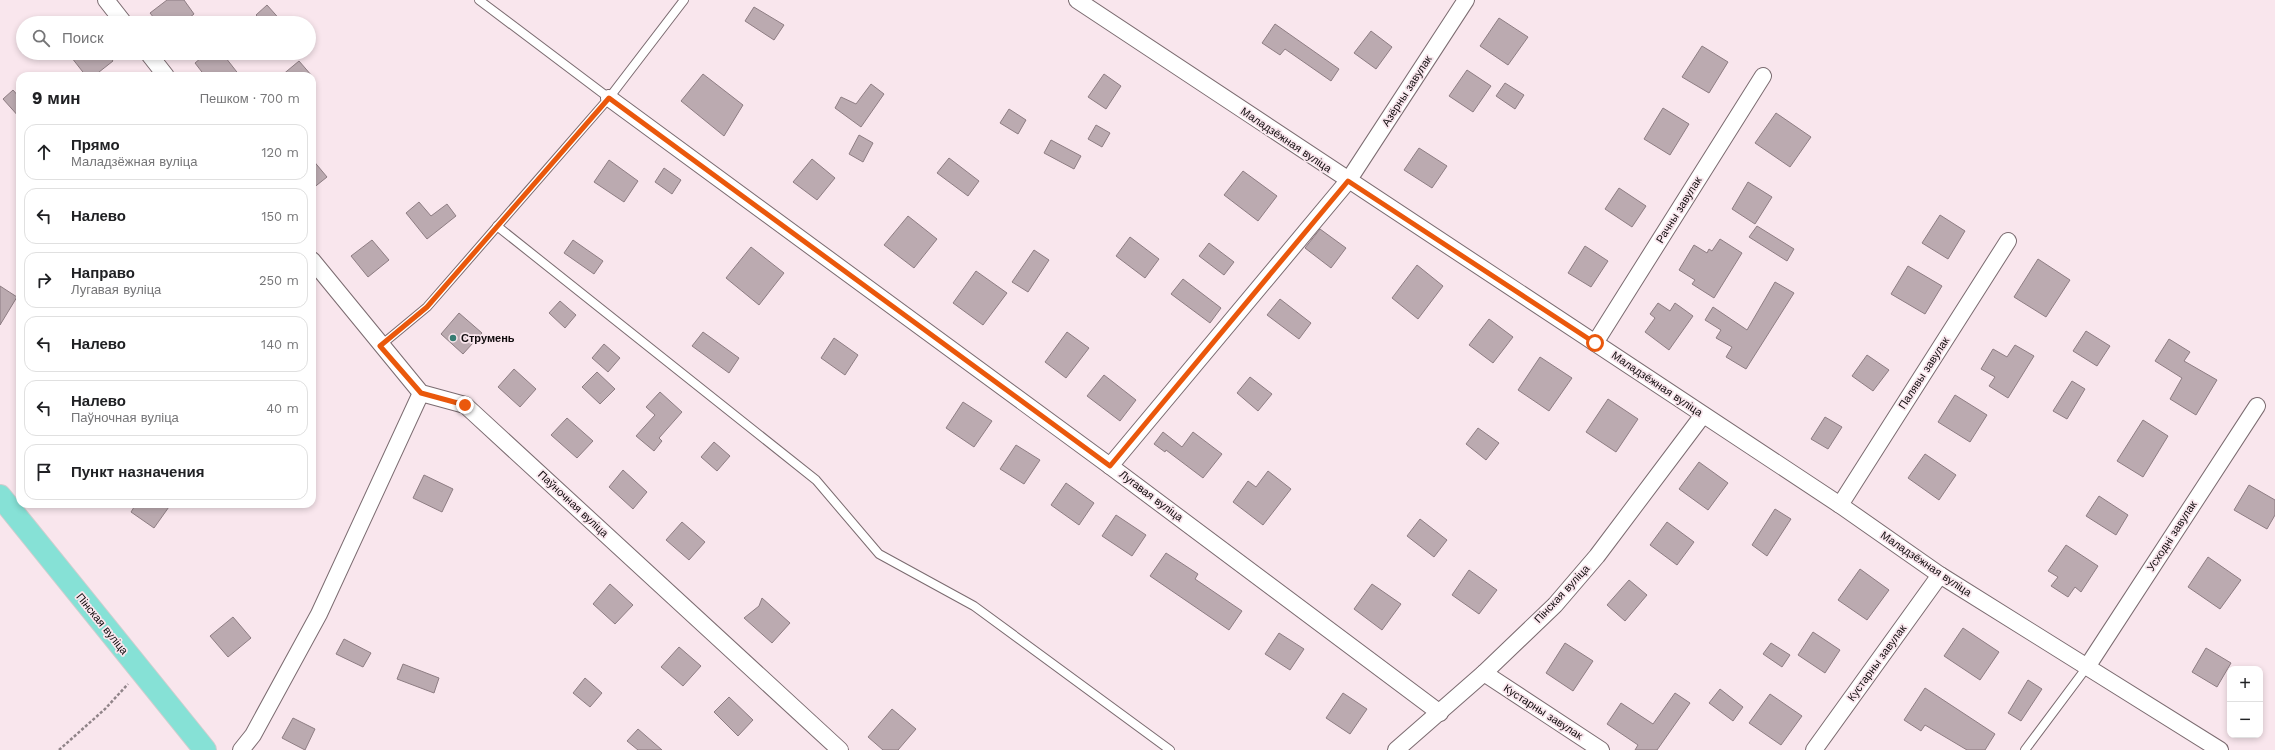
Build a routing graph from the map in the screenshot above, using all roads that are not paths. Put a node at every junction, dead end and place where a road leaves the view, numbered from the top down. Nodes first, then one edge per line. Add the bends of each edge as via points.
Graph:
1 (106, 0) edge
2 (479, 0) edge
3 (684, 0) edge
4 (1076, 0) edge
5 (1466, 0) edge
6 (119, 16) edge
7 (153, 60) edge
8 (163, 72) edge
9 (1763, 76) dead end
10 (609, 98) junction
11 (1348, 181) junction
12 (497, 226) junction
13 (2008, 241) dead end
14 (316, 265) edge
15 (1595, 343) junction
16 (380, 346) junction
17 (421, 393) junction
18 (2256, 406) dead end
19 (1703, 415) junction
20 (1110, 466) junction
21 (0, 496) edge
22 (1840, 505) junction
23 (1940, 575) junction
24 (2087, 666) junction
25 (1484, 673) junction
26 (1440, 713) junction
27 (206, 750) edge
28 (241, 750) edge
29 (840, 750) edge
30 (1170, 750) edge
31 (1396, 750) edge
32 (1601, 750) edge
33 (1814, 750) edge
34 (2026, 750) edge
35 (2220, 750) edge

1 - 6 street
2 - 10 lane
3 - 10 lane
4 - 11 street, Маладзёжная вуліца
5 - 11 street, Азёрны завулак
7 - 8 street
9 - 15 street, Рачны завулак
10 - 12 lane
10 - 20 street, Лугавая вуліца
11 - 15 street, Маладзёжная вуліца
11 - 20 street, Азёрны завулак
12 - 16 lane via 427,307
12 - 30 lane via 816,480 879,554 974,606
13 - 22 street, Палявы завулак
14 - 16 street
15 - 19 street, Маладзёжная вуліца
16 - 17 street
17 - 28 street via 319,614 253,735
17 - 29 street, Паўночная вуліца via 465,405
18 - 24 street, Усходні завулак
19 - 22 street, Маладзёжная вуліца
19 - 25 street, Пінская вуліца via 1597,556 1555,605
20 - 26 street, Лугавая вуліца
21 - 27 main road, Пінская вуліца
22 - 23 street, Маладзёжная вуліца
23 - 24 street, Маладзёжная вуліца
23 - 33 street, Кустарны завулак
24 - 34 lane
24 - 35 street, Маладзёжная вуліца
25 - 26 street, Пінская вуліца
25 - 32 street, Кустарны завулак
26 - 31 street, Пінская вуліца

